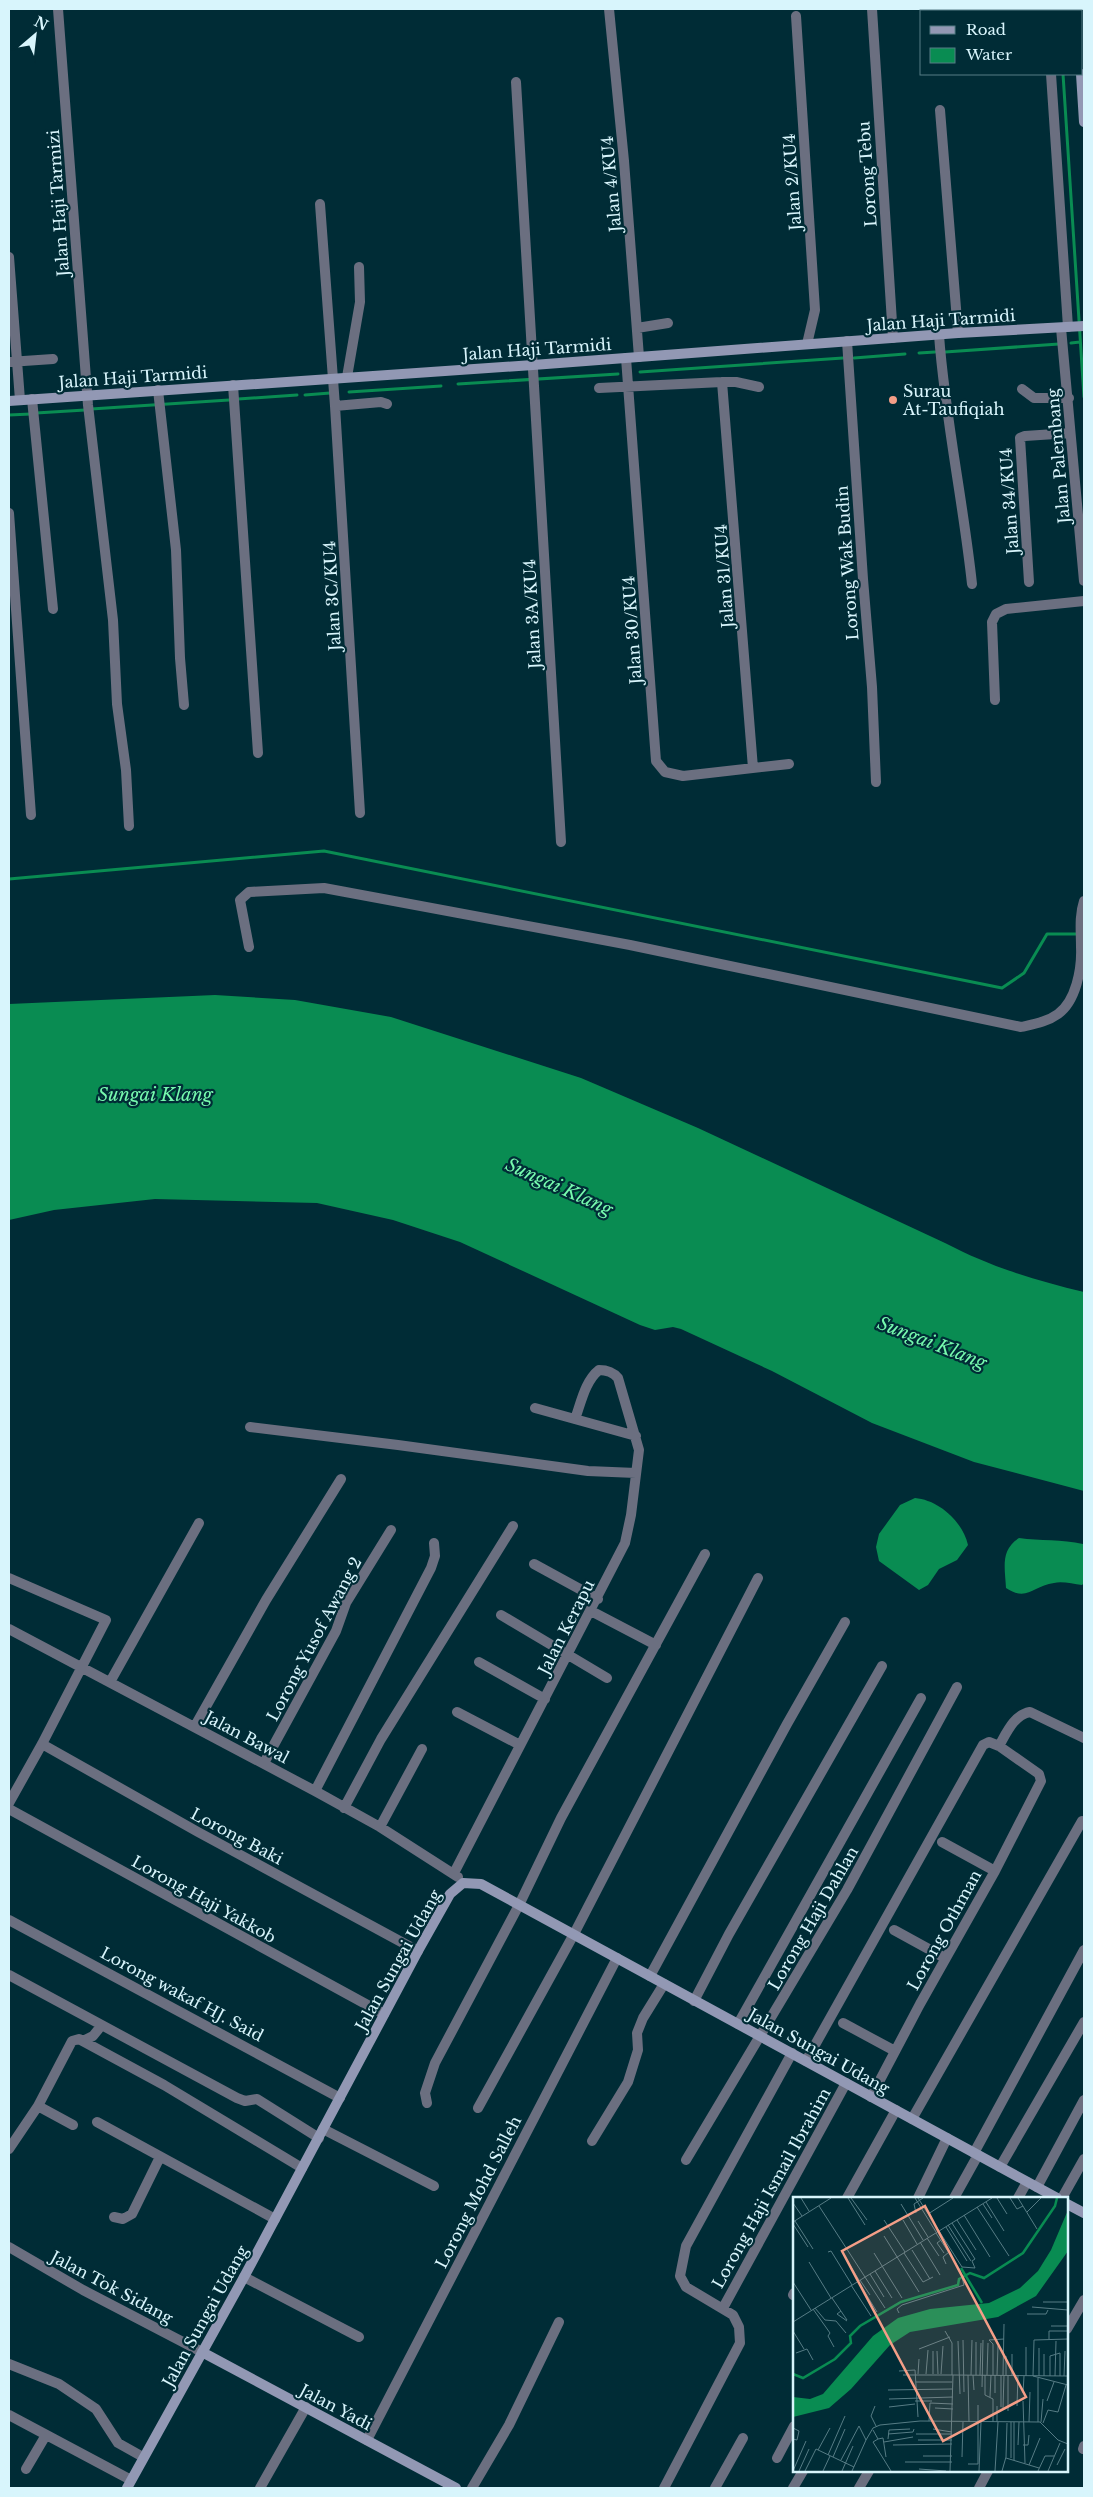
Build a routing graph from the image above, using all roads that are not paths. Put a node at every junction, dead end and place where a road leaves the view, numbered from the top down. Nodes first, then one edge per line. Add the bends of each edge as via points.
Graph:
1 (58, 9) edge
2 (609, 9) edge
3 (872, 9) edge
4 (796, 16) dead end
5 (1051, 75) edge
6 (1080, 75) edge
7 (516, 82) dead end
8 (1083, 91) edge
9 (940, 110) dead end
10 (1084, 122) edge
11 (320, 204) dead end
12 (9, 257) edge
13 (360, 267) dead end
14 (668, 323) dead end
15 (1072, 327) edge
16 (637, 328) junction
17 (958, 333) junction
18 (939, 335) junction
19 (893, 338) junction
20 (847, 342) junction
21 (807, 344) junction
22 (639, 357) junction
23 (626, 358) junction
24 (52, 359) dead end
25 (12, 362) edge
26 (533, 375) junction
27 (347, 377) junction
28 (332, 378) junction
29 (722, 382) junction
30 (233, 385) junction
31 (629, 386) junction
32 (759, 387) dead end
33 (599, 388) dead end
34 (1022, 389) dead end
35 (88, 395) junction
36 (158, 395) junction
37 (1069, 398) junction
38 (32, 399) junction
39 (9, 400) edge
40 (20, 400) junction
41 (387, 404) dead end
42 (335, 406) junction
43 (1070, 433) junction
44 (9, 513) edge
45 (1084, 581) edge
46 (1029, 582) dead end
47 (972, 584) dead end
48 (1084, 601) edge
49 (53, 609) dead end
50 (994, 700) dead end
51 (184, 705) dead end
52 (258, 753) dead end
53 (789, 764) dead end
54 (753, 768) junction
55 (876, 782) dead end
56 (360, 813) dead end
57 (31, 816) dead end
58 (130, 826) dead end
59 (561, 842) dead end
60 (1084, 902) edge
61 (249, 947) dead end
62 (535, 1408) dead end
63 (575, 1419) junction
64 (250, 1427) dead end
65 (636, 1436) junction
66 (636, 1473) junction
67 (341, 1479) dead end
68 (199, 1523) dead end
69 (513, 1526) dead end
70 (391, 1530) dead end
71 (434, 1544) dead end
72 (705, 1554) dead end
73 (534, 1564) dead end
74 (9, 1578) edge
75 (758, 1578) dead end
76 (598, 1599) junction
77 (591, 1611) junction
78 (501, 1615) dead end
79 (845, 1622) dead end
80 (9, 1629) edge
81 (656, 1644) junction
82 (568, 1655) junction
83 (479, 1662) dead end
84 (882, 1666) dead end
85 (82, 1669) junction
86 (607, 1678) dead end
87 (110, 1682) junction
88 (958, 1687) dead end
89 (921, 1698) dead end
90 (545, 1699) junction
91 (457, 1712) dead end
92 (195, 1726) junction
93 (1084, 1738) edge
94 (42, 1744) junction
95 (520, 1745) junction
96 (999, 1746) junction
97 (422, 1750) dead end
98 (264, 1763) junction
99 (314, 1791) junction
100 (9, 1803) edge
101 (344, 1808) junction
102 (9, 1809) edge
103 (1082, 1821) dead end
104 (380, 1827) junction
105 (942, 1842) dead end
106 (995, 1871) junction
107 (454, 1873) junction
108 (463, 1883) junction
109 (519, 1905) junction
110 (9, 1920) edge
111 (894, 1930) dead end
112 (574, 1934) junction
113 (1084, 1950) edge
114 (418, 1951) junction
115 (617, 1958) junction
116 (945, 1958) junction
117 (9, 1974) edge
118 (650, 1976) junction
119 (664, 1984) junction
120 (694, 2001) junction
121 (384, 2014) junction
122 (1084, 2022) edge
123 (843, 2023) dead end
124 (738, 2024) junction
125 (101, 2026) junction
126 (761, 2037) junction
127 (83, 2041) junction
128 (895, 2051) junction
129 (792, 2054) junction
130 (806, 2061) junction
131 (846, 2083) junction
132 (871, 2097) junction
133 (340, 2098) junction
134 (1084, 2100) edge
135 (427, 2103) dead end
136 (38, 2106) junction
137 (478, 2108) dead end
138 (896, 2110) junction
139 (912, 2119) junction
140 (97, 2122) dead end
141 (73, 2125) dead end
142 (321, 2133) junction
143 (947, 2138) junction
144 (592, 2141) dead end
145 (9, 2149) edge
146 (976, 2154) junction
147 (160, 2157) junction
148 (1084, 2159) edge
149 (686, 2160) dead end
150 (1000, 2167) junction
151 (302, 2168) junction
152 (1027, 2182) junction
153 (434, 2186) dead end
154 (1036, 2187) junction
155 (848, 2197) edge
156 (918, 2197) edge
157 (954, 2197) edge
158 (1019, 2197) edge
159 (1055, 2197) edge
160 (1063, 2197) edge
161 (1068, 2205) edge
162 (1084, 2213) edge
163 (114, 2217) dead end
164 (275, 2219) junction
165 (9, 2247) edge
166 (244, 2277) junction
167 (1084, 2300) edge
168 (723, 2308) junction
169 (559, 2322) dead end
170 (1068, 2327) edge
171 (358, 2337) dead end
172 (202, 2352) junction
173 (9, 2364) edge
174 (306, 2407) junction
175 (9, 2415) edge
176 (793, 2428) edge
177 (46, 2434) junction
178 (743, 2438) dead end
179 (368, 2440) junction
180 (143, 2457) junction
181 (777, 2458) dead end
182 (26, 2469) dead end
183 (802, 2472) edge
184 (868, 2472) edge
185 (987, 2472) edge
186 (129, 2484) edge
187 (260, 2488) edge
188 (456, 2488) edge
189 (472, 2488) edge
190 (664, 2488) edge
191 (715, 2488) edge
192 (793, 2488) edge
193 (859, 2488) edge
194 (979, 2488) edge

1 - 35 street, Jalan Haji Tarmizi
2 - 16 street, Jalan 4/KU4
3 - 19 street, Lorong Tebu
4 - 21 street, Jalan 2/KU4 via 815,310
5 - 15 street, Jalan Palembang
6 - 8 street
7 - 26 street, Jalan 3A/KU4
8 - 10 street
9 - 17 street
11 - 28 street, Jalan 3C/KU4
12 - 25 street
13 - 27 street via 360,302
14 - 16 street
15 - 17 street, Jalan Haji Tarmidi
15 - 37 street, Jalan Palembang
16 - 22 street, Jalan 4/KU4
17 - 18 street, Jalan Haji Tarmidi
18 - 19 street, Jalan Haji Tarmidi
18 - 47 street via 942,380
19 - 20 street, Jalan Haji Tarmidi
20 - 21 street, Jalan Haji Tarmidi
20 - 55 street, Lorong Wak Budin
21 - 22 street, Jalan Haji Tarmidi
22 - 23 street, Jalan Haji Tarmidi
23 - 26 street, Jalan Haji Tarmidi
23 - 31 street, Jalan 30/KU4
24 - 25 street
25 - 40 street
26 - 27 street, Jalan Haji Tarmidi
26 - 59 street, Jalan 3A/KU4
27 - 28 street, Jalan Haji Tarmidi
28 - 30 street, Jalan Haji Tarmidi
28 - 42 street, Jalan 3C/KU4
29 - 31 street
29 - 32 street
29 - 54 street, Jalan 31/KU4
30 - 36 street, Jalan Haji Tarmidi
30 - 52 street
31 - 33 street
31 - 54 street, Jalan 30/KU4 via 656,761 674,776
34 - 37 street via 1034,398
35 - 36 street, Jalan Haji Tarmidi
35 - 38 street, Jalan Haji Tarmidi
35 - 58 street, Jalan Haji Tarmizi via 113,620
36 - 51 street via 176,550
37 - 43 street, Jalan Palembang
38 - 40 street, Jalan Haji Tarmidi
38 - 49 street
39 - 40 street, Jalan Haji Tarmidi
41 - 42 street
42 - 56 street, Jalan 3C/KU4
43 - 45 street, Jalan Palembang
43 - 46 street, Jalan 34/KU4 via 1020,438
44 - 57 street
48 - 50 street via 996,614 992,622
53 - 54 street, Jalan 30/KU4
60 - 61 street via 1080,919 1081,953 1077,986 1059,1014 1045,1022 1021,1027 630,945 324,888 269,890 242,896 240,900
62 - 63 street
63 - 65 street
63 - 65 street, Jalan Kerapu via 594,1374 606,1370 618,1378
64 - 66 street via 588,1471
65 - 66 street, Jalan Kerapu via 639,1450
66 - 76 street, Jalan Kerapu via 625,1543
67 - 92 street via 266,1600
68 - 87 street
69 - 101 street via 381,1739
70 - 98 street, Lorong Yusof Awang 2 via 346,1603 336,1631
71 - 99 street via 431,1568
72 - 81 street
73 - 76 street
74 - 85 street via 106,1620
75 - 112 street
76 - 77 street, Jalan Kerapu
77 - 81 street
77 - 82 street, Jalan Kerapu
78 - 82 street
79 - 118 street
80 - 85 street, Jalan Bawal
81 - 109 street via 561,1818
82 - 86 street
82 - 90 street, Jalan Kerapu
83 - 90 street
84 - 120 street
85 - 87 street, Jalan Bawal
85 - 94 street
87 - 92 street, Jalan Bawal
88 - 126 street, Lorong Haji Dahlan via 893,1809
89 - 124 street
90 - 95 street, Jalan Kerapu
91 - 95 street
92 - 98 street, Jalan Bawal
93 - 96 street via 1030,1712 1019,1716
94 - 100 street
94 - 114 street, Lorong Baki
95 - 107 street, Jalan Kerapu
96 - 106 street, Lorong Othman via 1042,1778
96 - 130 street via 989,1742 983,1745
97 - 104 street
98 - 99 street, Jalan Bawal
99 - 101 street, Jalan Bawal
101 - 104 street, Jalan Bawal
102 - 121 street, Lorong Haji Yakkob
103 - 139 street
104 - 107 street, Jalan Bawal
105 - 106 street
106 - 116 street, Lorong Othman
107 - 108 street, Jalan Bawal
108 - 109 street, Jalan Sungai Udang via 481,1884
108 - 114 street, Jalan Sungai Udang via 450,1894
109 - 112 street, Jalan Sungai Udang
109 - 135 street via 434,2063 425,2093
110 - 133 street, Lorong wakaf HJ. Said
111 - 116 street
112 - 115 street, Jalan Sungai Udang
112 - 137 street
113 - 146 street
114 - 121 street, Jalan Sungai Udang
115 - 118 street, Jalan Sungai Udang
115 - 179 street, Lorong Mohd Salleh
116 - 128 street, Lorong Othman
117 - 125 street
118 - 119 street, Jalan Sungai Udang
119 - 120 street, Jalan Sungai Udang
119 - 144 street via 637,2033 638,2050 628,2082
120 - 124 street, Jalan Sungai Udang
121 - 133 street, Jalan Sungai Udang
122 - 150 street
123 - 128 street
124 - 126 street, Jalan Sungai Udang
125 - 127 street via 93,2036
125 - 142 street via 237,2098 246,2101 257,2099
126 - 129 street, Jalan Sungai Udang
126 - 149 street, Lorong Haji Dahlan
127 - 136 street via 72,2041
127 - 151 street via 164,2085
128 - 132 street, Lorong Othman
129 - 130 street, Jalan Sungai Udang
129 - 168 street via 686,2246 680,2276 686,2286
130 - 131 street, Jalan Sungai Udang
131 - 132 street, Jalan Sungai Udang
131 - 168 street, Lorong Haji Ismail Ibrahim
132 - 138 street, Jalan Sungai Udang
133 - 142 street, Jalan Sungai Udang
134 - 154 street
136 - 141 street
136 - 145 street
138 - 139 street, Jalan Sungai Udang
138 - 155 street
139 - 143 street, Jalan Sungai Udang
140 - 147 street
142 - 151 street, Jalan Sungai Udang
142 - 153 street
143 - 146 street, Jalan Sungai Udang
143 - 156 street
146 - 150 street, Jalan Sungai Udang
146 - 157 street
147 - 163 street via 132,2214 123,2219
147 - 164 street
148 - 160 street
150 - 152 street, Jalan Sungai Udang
151 - 164 street, Jalan Sungai Udang
152 - 154 street, Jalan Sungai Udang
152 - 158 street
154 - 159 street, Jalan Sungai Udang
161 - 162 street
164 - 166 street, Jalan Sungai Udang
165 - 172 street, Jalan Tok Sidang
166 - 171 street
166 - 172 street, Jalan Sungai Udang
167 - 170 street
168 - 190 street via 733,2315 739,2327 740,2343
169 - 189 street via 508,2425
172 - 174 street, Jalan Yadi
172 - 180 street, Jalan Sungai Udang
173 - 180 street via 59,2384 96,2409 118,2443
174 - 179 street, Jalan Yadi
174 - 187 street
175 - 177 street
176 - 181 street
177 - 182 street
177 - 186 street
178 - 191 street
179 - 188 street, Jalan Yadi
180 - 186 street, Jalan Sungai Udang
183 - 192 street
184 - 193 street
185 - 194 street

